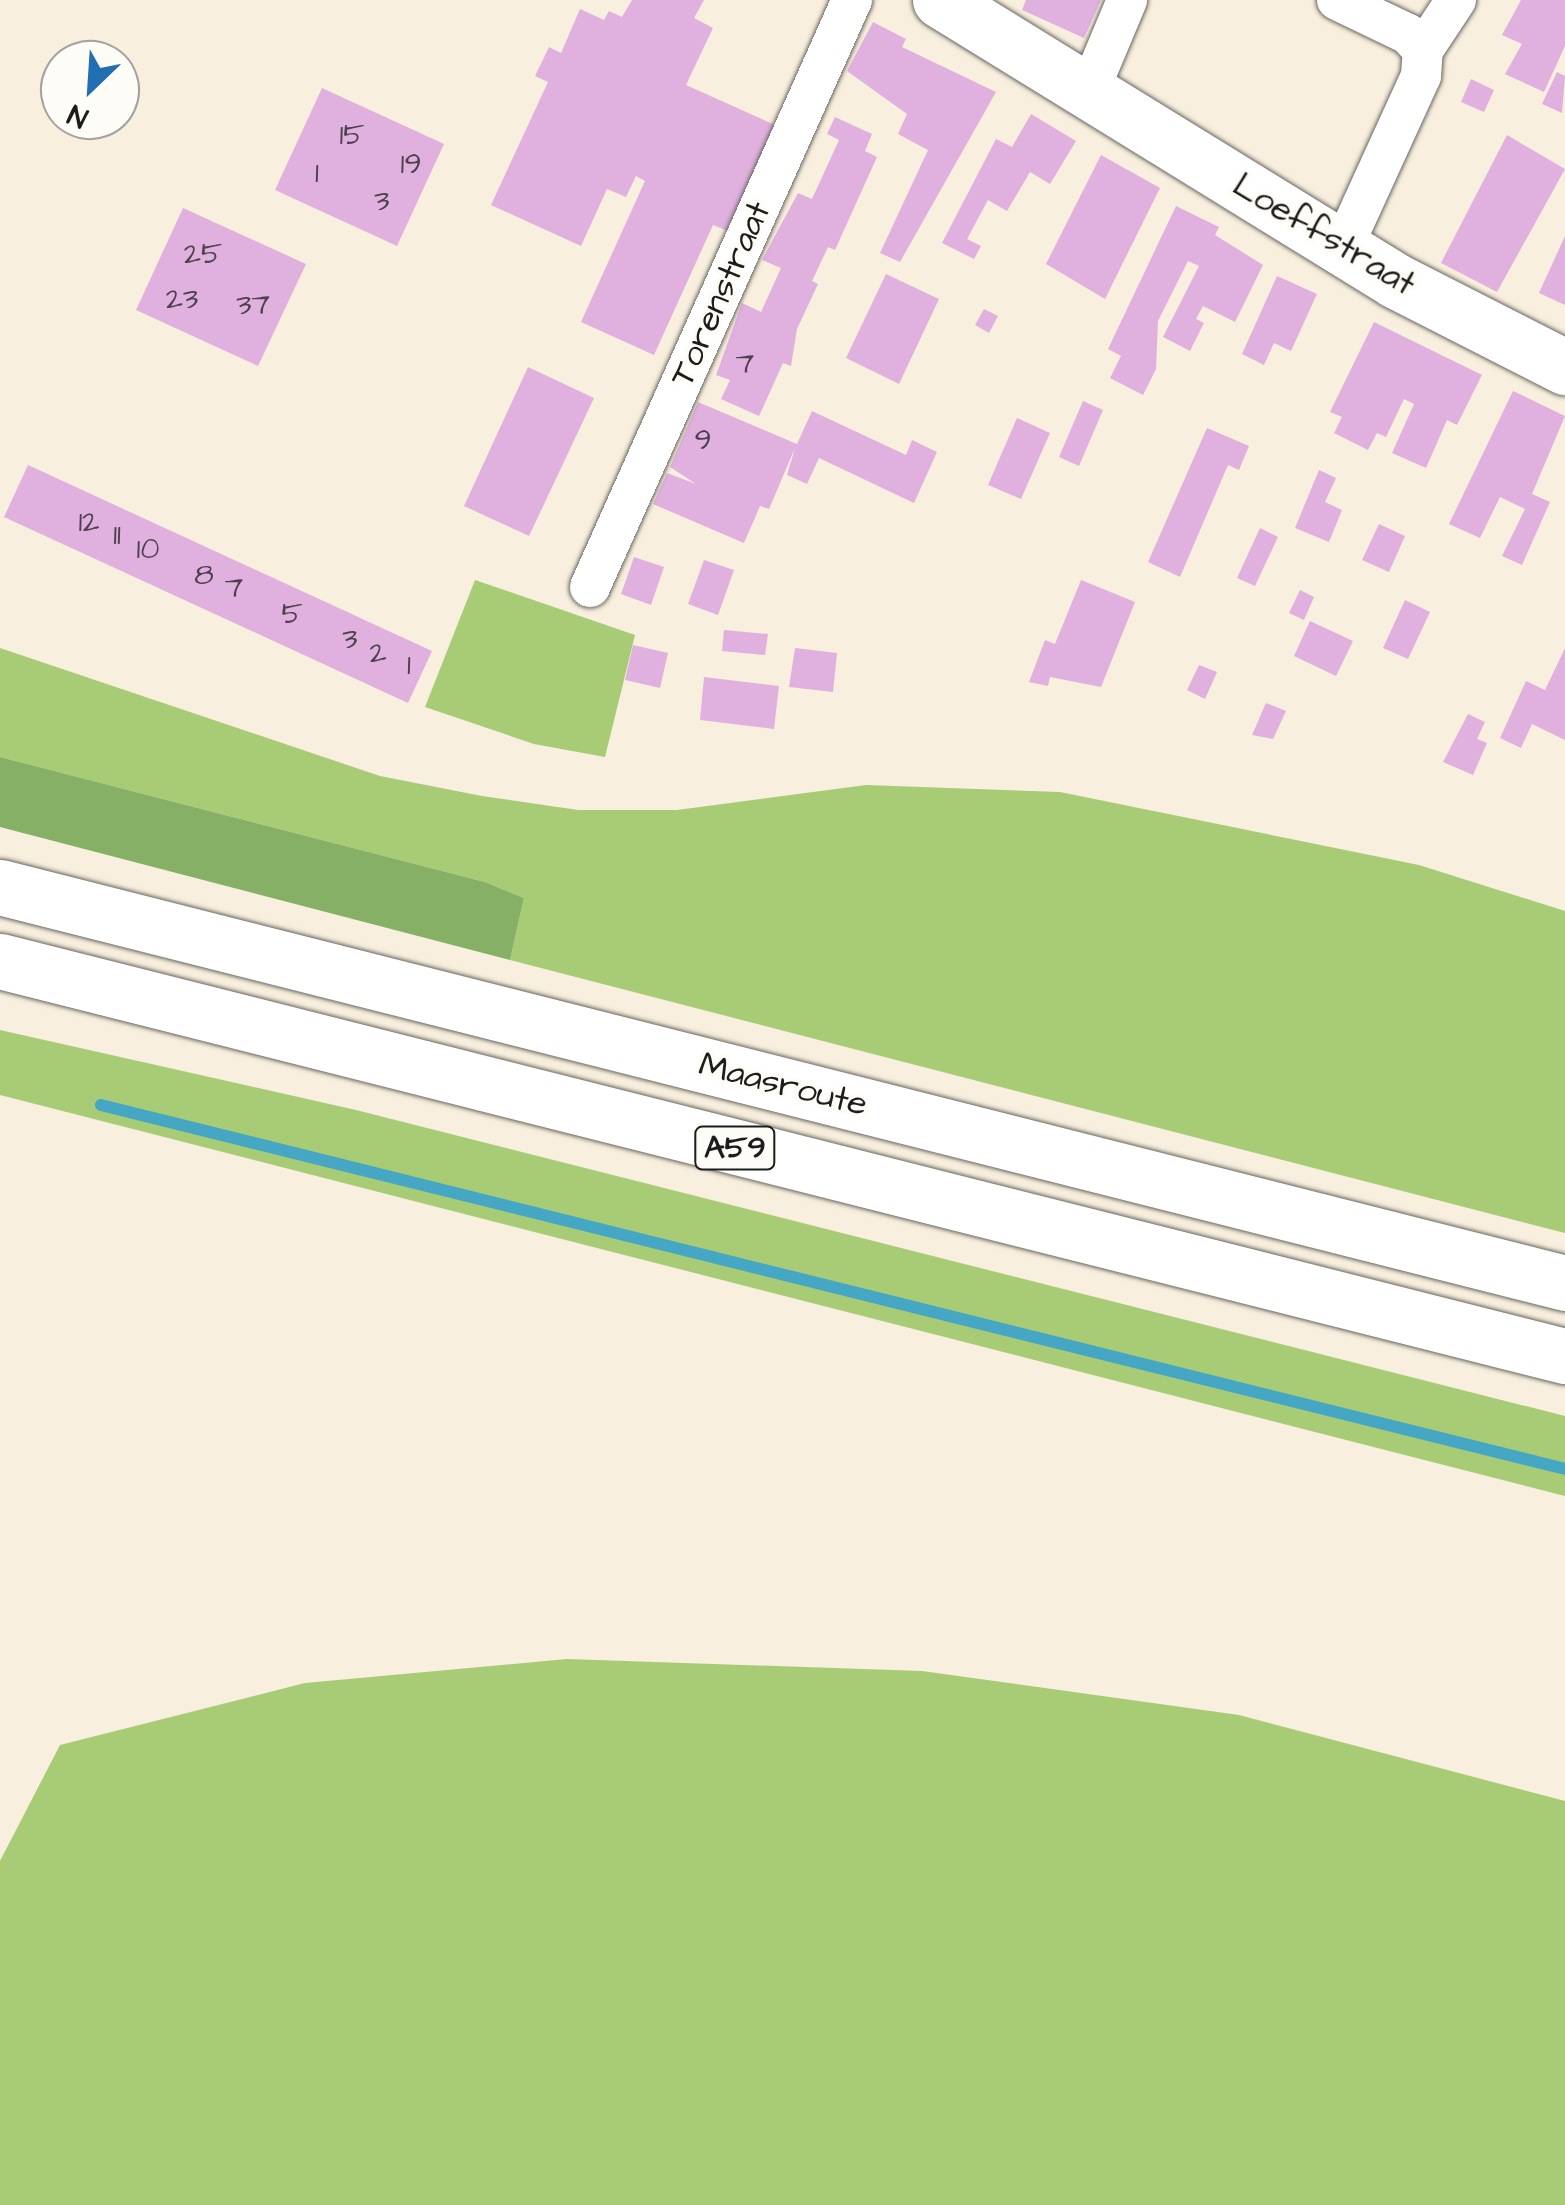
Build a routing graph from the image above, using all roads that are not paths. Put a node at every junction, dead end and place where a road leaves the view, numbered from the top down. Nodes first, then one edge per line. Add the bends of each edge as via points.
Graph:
1 (852, 0) edge
2 (940, 0) edge
3 (1127, 0) edge
4 (1337, 0) edge
5 (1456, 0) edge
6 (1423, 50) junction
7 (1089, 91) junction
8 (1343, 247) junction
9 (1565, 367) edge
10 (590, 587) dead end
11 (0, 887) edge
12 (0, 961) edge
13 (1565, 1283) edge
14 (1565, 1356) edge

1 - 10 street, Torenstraat
2 - 7 main road, Loeffstraat
3 - 7 street
4 - 6 street via 1408,34
5 - 6 street
6 - 8 street via 1421,76
7 - 8 main road, Loeffstraat
8 - 9 main road, Loeffstraat via 1501,339
11 - 13 main road, Maasroute / A59
12 - 14 main road, Maasroute / A59

